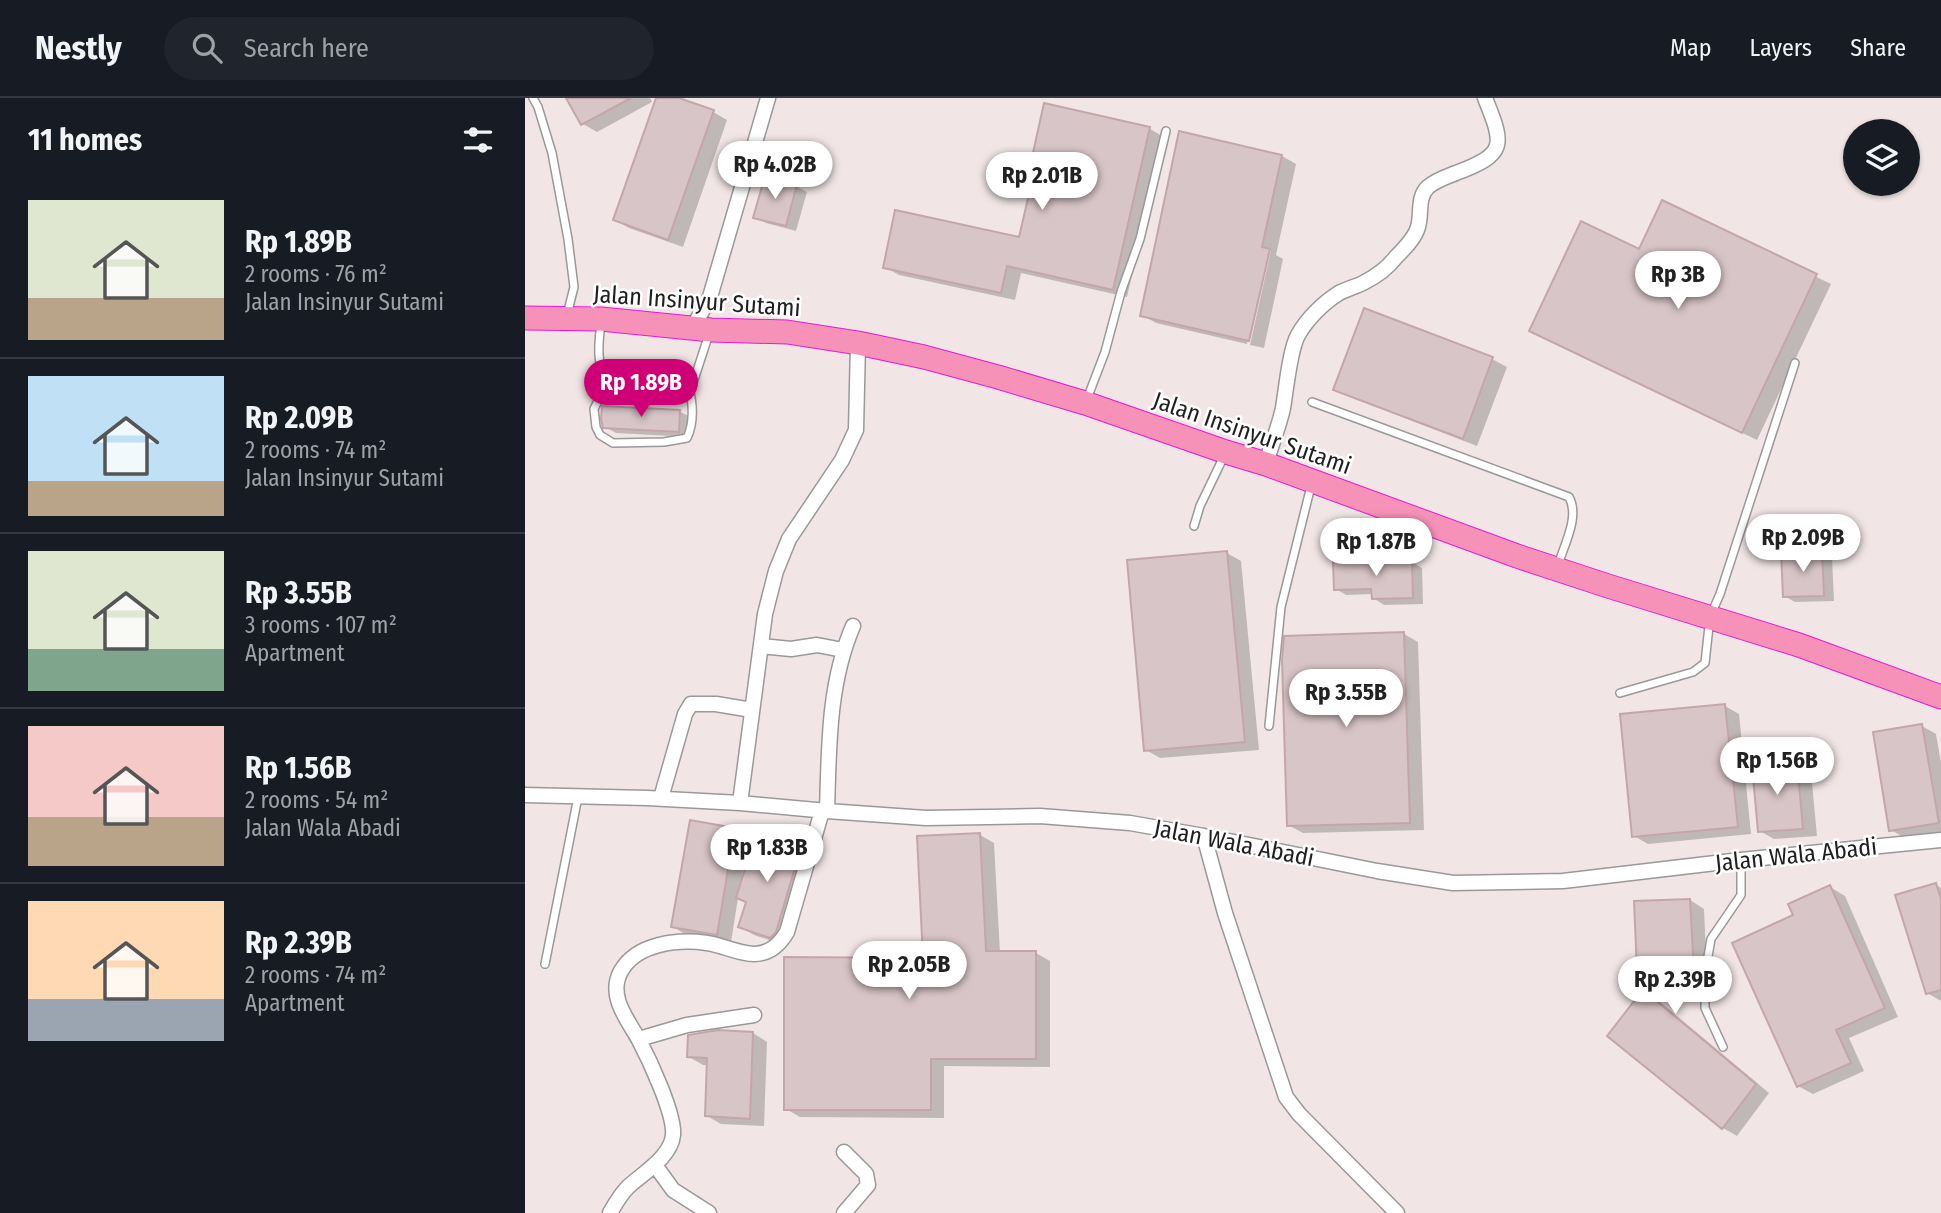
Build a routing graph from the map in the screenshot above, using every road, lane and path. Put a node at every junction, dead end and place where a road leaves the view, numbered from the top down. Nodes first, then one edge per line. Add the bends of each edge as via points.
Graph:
1 (533, 98) edge
2 (768, 98) edge
3 (1485, 98) edge
4 (1165, 131) dead end
5 (525, 318) edge
6 (566, 320) junction
7 (601, 320) junction
8 (701, 330) junction
9 (858, 343) junction
10 (1795, 363) dead end
11 (609, 378) junction
12 (689, 388) junction
13 (1312, 402) dead end
14 (1085, 403) junction
15 (1226, 452) junction
16 (1266, 464) junction
17 (1313, 481) junction
18 (1194, 526) dead end
19 (1557, 569) junction
20 (1710, 617) junction
21 (853, 626) dead end
22 (761, 646) junction
23 (843, 650) junction
24 (1620, 693) dead end
25 (1941, 697) edge
26 (752, 710) junction
27 (1269, 726) dead end
28 (525, 795) edge
29 (578, 796) junction
30 (661, 798) junction
31 (740, 803) junction
32 (825, 811) junction
33 (1203, 835) junction
34 (1941, 840) edge
35 (1741, 860) junction
36 (545, 964) dead end
37 (754, 1015) dead end
38 (639, 1040) junction
39 (1723, 1046) dead end
40 (844, 1152) dead end
41 (655, 1165) junction
42 (610, 1213) edge
43 (709, 1213) edge
44 (844, 1213) edge
45 (1397, 1213) edge

1 - 6 lane via 552,153 568,239 574,287
2 - 8 street
3 - 16 street via 1498,138 1494,152 1477,165 1430,185 1422,198 1416,234 1383,272 1339,293 1297,337
4 - 14 lane via 1140,239
5 - 6 highway, Jalan Insinyur Sutami
6 - 7 highway, Jalan Insinyur Sutami
7 - 8 highway, Jalan Insinyur Sutami
7 - 11 lane via 600,361
8 - 9 highway, Jalan Insinyur Sutami via 787,332
8 - 12 lane via 695,380
9 - 14 highway, Jalan Insinyur Sutami
9 - 22 street via 856,430 842,460 789,540 773,581
10 - 20 lane
11 - 12 lane via 629,385
11 - 12 lane via 594,409 600,435 613,443 687,438 693,404
13 - 19 lane via 1569,497 1573,515
14 - 15 highway, Jalan Insinyur Sutami
15 - 16 highway, Jalan Insinyur Sutami
15 - 18 lane
16 - 17 highway, Jalan Insinyur Sutami
17 - 19 highway, Jalan Insinyur Sutami
17 - 27 lane via 1281,607
19 - 20 highway, Jalan Insinyur Sutami
20 - 24 lane via 1705,663 1700,668
20 - 25 highway, Jalan Insinyur Sutami
21 - 23 street
22 - 23 street via 791,649 817,645
22 - 26 street
23 - 32 street via 835,688
26 - 30 street via 691,704
26 - 31 street
28 - 29 street, Jalan Wala Abadi
29 - 30 street, Jalan Wala Abadi
29 - 36 lane
30 - 31 street, Jalan Wala Abadi
31 - 32 street, Jalan Wala Abadi
32 - 33 street, Jalan Wala Abadi via 926,818 1040,816
32 - 38 street via 781,942 752,954 707,943 677,942 644,950 629,960 616,986 624,1016
33 - 35 street, Jalan Wala Abadi via 1453,883 1563,881
33 - 45 street via 1286,1097
34 - 35 street, Jalan Wala Abadi
35 - 39 lane via 1741,895 1711,939 1705,974 1705,1008
37 - 38 street via 688,1025
38 - 41 street via 668,1108 673,1136
40 - 44 street via 866,1174 868,1185
41 - 42 street via 628,1187
41 - 43 street via 673,1190

